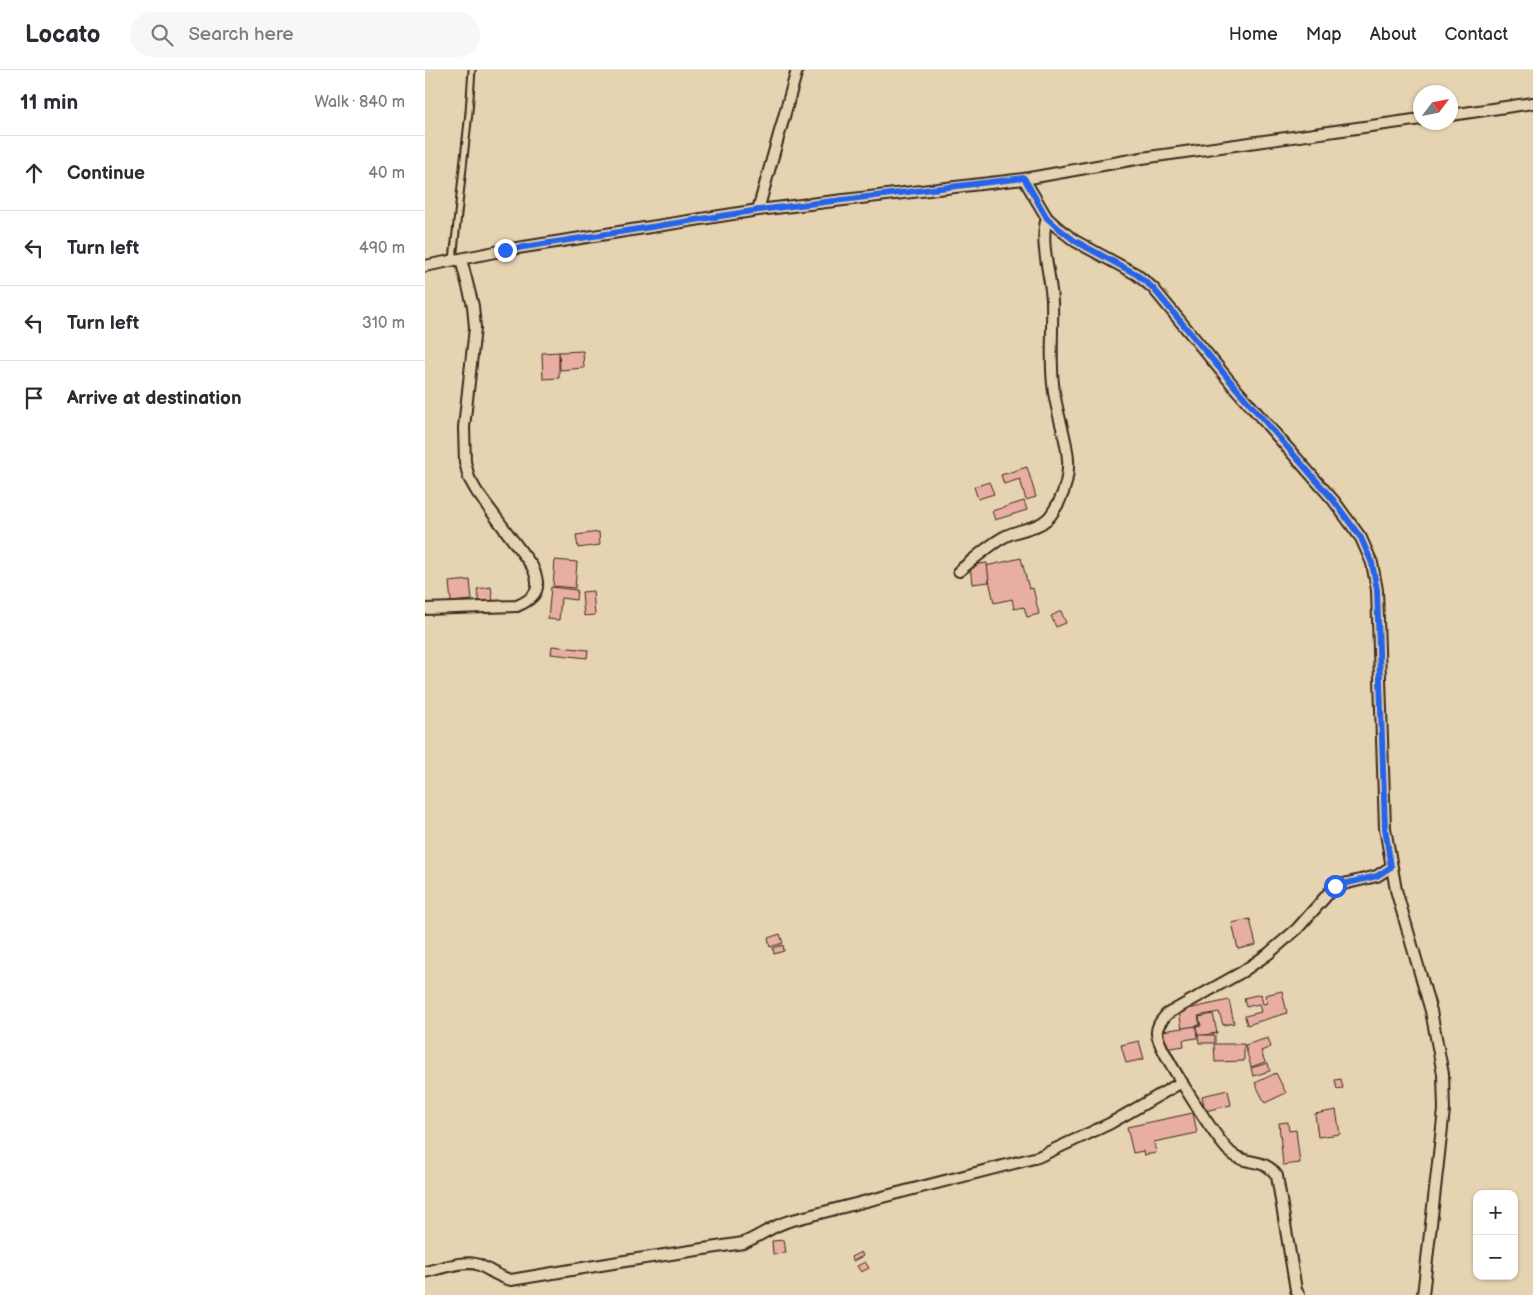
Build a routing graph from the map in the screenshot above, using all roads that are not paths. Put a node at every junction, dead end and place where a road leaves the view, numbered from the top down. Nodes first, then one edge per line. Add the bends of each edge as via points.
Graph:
1 (472, 70) edge
2 (797, 70) edge
3 (1533, 103) edge
4 (1458, 114) edge
5 (1413, 120) edge
6 (1024, 178) junction
7 (759, 210) junction
8 (1047, 218) junction
9 (457, 259) junction
10 (425, 266) edge
11 (959, 570) dead end
12 (425, 609) edge
13 (1391, 867) junction
14 (1182, 1082) junction
15 (425, 1272) edge
16 (1299, 1295) edge
17 (1423, 1295) edge

1 - 9 lane
2 - 7 street
3 - 4 street
5 - 6 street
6 - 7 street
6 - 8 street
7 - 9 street
8 - 11 street via 1044,233 1052,299 1053,384 1069,455 1069,471 1064,491 1046,521 1003,537
8 - 13 street via 1075,241 1136,274 1153,288 1334,501 1361,538 1372,563 1377,590 1385,828
9 - 10 street
9 - 12 street via 473,306 475,328 464,427 469,478 537,577 535,593 529,601 517,606
13 - 14 street via 1377,876 1335,886 1297,929 1268,954 1167,1014 1159,1023 1157,1033 1160,1045
13 - 17 street via 1431,1011 1443,1074 1443,1110
14 - 15 street via 1109,1124 1038,1157 789,1221 743,1243 511,1280 469,1263
14 - 16 street via 1233,1155 1266,1165 1277,1176

